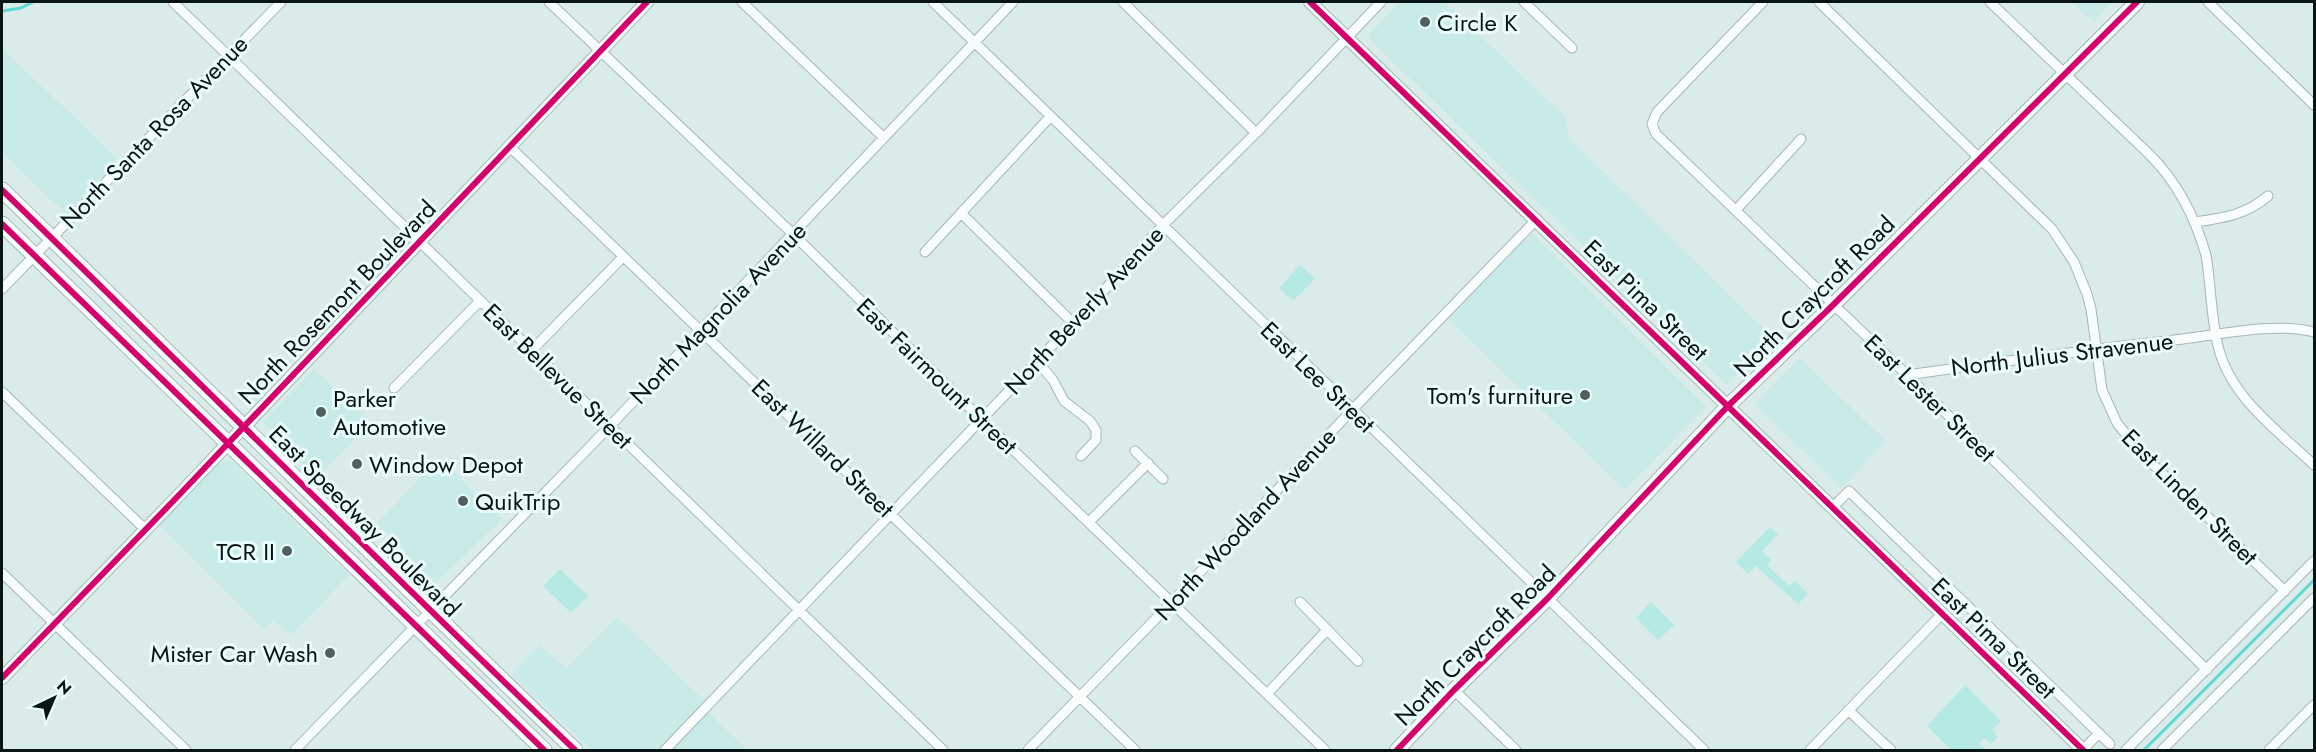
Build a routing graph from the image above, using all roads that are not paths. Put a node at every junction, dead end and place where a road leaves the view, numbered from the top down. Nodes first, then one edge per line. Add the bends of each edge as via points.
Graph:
1 (173, 2) edge
2 (281, 2) edge
3 (549, 2) edge
4 (647, 2) edge
5 (742, 2) edge
6 (933, 2) edge
7 (1013, 2) edge
8 (1123, 2) edge
9 (1310, 2) edge
10 (1381, 2) edge
11 (1524, 2) edge
12 (1763, 2) edge
13 (1819, 2) edge
14 (1990, 2) edge
15 (2137, 2) edge
16 (2208, 2) edge
17 (1348, 37) junction
18 (975, 42) junction
19 (1572, 48) dead end
20 (600, 51) junction
21 (229, 56) junction
22 (2065, 73) junction
23 (2314, 105) edge
24 (1050, 117) junction
25 (1256, 133) junction
26 (884, 138) junction
27 (1801, 139) dead end
28 (510, 147) junction
29 (1980, 157) junction
30 (2, 190) edge
31 (2268, 196) dead end
32 (1736, 210) junction
33 (961, 213) junction
34 (1537, 219) junction
35 (2195, 222) junction
36 (2, 224) edge
37 (1163, 225) junction
38 (793, 234) junction
39 (51, 238) junction
40 (419, 243) junction
41 (925, 252) dead end
42 (34, 256) junction
43 (623, 257) junction
44 (2, 289) edge
45 (480, 301) junction
46 (1833, 305) junction
47 (1073, 323) junction
48 (701, 330) junction
49 (2314, 333) edge
50 (2216, 335) junction
51 (2096, 349) junction
52 (532, 350) junction
53 (1037, 361) junction
54 (1907, 375) junction
55 (394, 388) dead end
56 (2, 392) edge
57 (1728, 406) junction
58 (1352, 410) junction
59 (981, 419) junction
60 (244, 426) junction
61 (610, 426) junction
62 (227, 442) junction
63 (1135, 451) dead end
64 (1081, 456) dead end
65 (1148, 464) junction
66 (2314, 465) edge
67 (1163, 479) dead end
68 (1833, 507) junction
69 (891, 515) junction
70 (1089, 522) junction
71 (145, 529) junction
72 (2314, 561) edge
73 (2, 573) edge
74 (2285, 591) junction
75 (2314, 598) edge
76 (1547, 599) junction
77 (1173, 602) junction
78 (1300, 602) dead end
79 (2311, 609) edge
80 (798, 610) junction
81 (430, 611) junction
82 (1943, 612) junction
83 (54, 623) junction
84 (415, 627) junction
85 (1328, 630) junction
86 (1358, 661) dead end
87 (2207, 670) junction
88 (2, 678) edge
89 (1454, 690) junction
90 (1267, 694) junction
91 (1079, 697) junction
92 (2314, 705) edge
93 (1848, 710) junction
94 (2099, 733) junction
95 (2110, 744) dead end
96 (186, 750) edge
97 (295, 750) edge
98 (544, 750) edge
99 (575, 750) edge
100 (664, 750) edge
101 (944, 750) edge
102 (1028, 750) edge
103 (1135, 750) edge
104 (1325, 750) edge
105 (1397, 750) edge
106 (1516, 750) edge
107 (1704, 750) edge
108 (1810, 750) edge
109 (1890, 750) edge
110 (2083, 750) edge
111 (2126, 750) edge
112 (2162, 750) edge
113 (2269, 750) edge

1 - 21 street, East Bellevue Street
2 - 21 street, North Santa Rosa Avenue
3 - 20 street, East Fairmount Street
4 - 20 street, North Rosemont Boulevard
5 - 26 street
6 - 18 street, East Lee Street
7 - 18 street, North Magnolia Avenue
8 - 25 street
9 - 17 street, East Pima Street
10 - 17 street, North Beverly Avenue
11 - 19 street
12 - 32 street, East Lester Street via 1657,112 1650,125
13 - 29 street, East Linden Street
14 - 22 street
15 - 22 main road, North Craycroft Road
16 - 23 street
17 - 25 street, North Beverly Avenue
17 - 34 street, East Pima Street
18 - 24 street, East Lee Street
18 - 26 street, North Magnolia Avenue
20 - 28 street, North Rosemont Boulevard
20 - 38 street, East Fairmount Street
21 - 39 street, North Santa Rosa Avenue
21 - 40 street, East Bellevue Street
22 - 29 main road, North Craycroft Road
22 - 35 street via 2161,166
24 - 33 street
24 - 37 street, East Lee Street
25 - 37 street, North Beverly Avenue
26 - 38 street, North Magnolia Avenue
27 - 32 street
28 - 40 street, North Rosemont Boulevard
28 - 43 street, East Willard Street
29 - 46 main road, North Craycroft Road
29 - 51 street, East Linden Street via 2036,212 2074,262 2087,294
30 - 39 main road, East Speedway Boulevard
31 - 35 street via 2236,216
32 - 46 street, East Lester Street
33 - 41 street
33 - 47 street
34 - 57 street, East Pima Street
34 - 58 street, North Woodland Avenue
35 - 50 street via 2206,255
36 - 42 main road, East Speedway Boulevard
37 - 47 street, North Beverly Avenue
37 - 58 street, East Lee Street
38 - 48 street, North Magnolia Avenue
38 - 59 street, East Fairmount Street
39 - 42 street, North Santa Rosa Avenue
39 - 60 main road, East Speedway Boulevard
40 - 45 street, East Bellevue Street
40 - 60 street, North Rosemont Boulevard
42 - 44 street, North Santa Rosa Avenue
42 - 62 main road, East Speedway Boulevard
43 - 48 street, East Willard Street
43 - 52 street
45 - 52 street, East Bellevue Street
45 - 55 street
46 - 54 street, East Lester Street
46 - 57 main road, North Craycroft Road
47 - 53 street, North Beverly Avenue
48 - 61 street, North Magnolia Avenue
48 - 69 street, East Willard Street
49 - 50 street, North Julius Stravenue via 2275,329
50 - 51 street, North Julius Stravenue
50 - 66 street via 2221,356 2240,392
51 - 54 street, North Julius Stravenue
51 - 74 street, East Linden Street via 2105,400 2123,432
52 - 61 street, East Bellevue Street
53 - 59 street, North Beverly Avenue
53 - 64 street via 1064,401 1082,413 1096,430 1096,440
54 - 87 street, East Lester Street
56 - 71 street
57 - 68 street, East Pima Street
57 - 76 main road, North Craycroft Road
58 - 76 street, East Lee Street
58 - 77 street, North Woodland Avenue
59 - 69 street, North Beverly Avenue
59 - 70 street, East Fairmount Street
60 - 62 street, North Rosemont Boulevard
60 - 81 main road, East Speedway Boulevard
61 - 80 street, East Bellevue Street
61 - 81 street, North Magnolia Avenue
62 - 71 street, North Rosemont Boulevard
62 - 84 main road, East Speedway Boulevard
63 - 65 street
65 - 67 street
65 - 70 street
68 - 82 street, East Pima Street
68 - 94 street, East Pima Street via 1849,491
69 - 80 street, North Beverly Avenue
69 - 91 street, East Willard Street
70 - 77 street, East Fairmount Street
71 - 83 street, North Rosemont Boulevard
72 - 74 street
73 - 83 street
74 - 87 street
75 - 79 street
76 - 89 main road, North Craycroft Road
76 - 107 street, East Lee Street
77 - 90 street, East Fairmount Street
77 - 91 street, North Woodland Avenue
78 - 85 street
79 - 112 street
80 - 100 street, North Beverly Avenue
80 - 101 street, East Bellevue Street
81 - 84 street, North Magnolia Avenue
81 - 99 main road, East Speedway Boulevard
82 - 93 street
82 - 110 street, East Pima Street
83 - 88 street, North Rosemont Boulevard
83 - 96 street
84 - 97 street, North Magnolia Avenue
84 - 98 main road, East Speedway Boulevard
85 - 86 street
85 - 90 street
87 - 111 street
89 - 105 main road, North Craycroft Road
89 - 106 street
90 - 104 street, East Fairmount Street
91 - 102 street, North Woodland Avenue
91 - 103 street, East Willard Street
92 - 113 street
93 - 108 street
93 - 109 street
94 - 95 street, East Pima Street
94 - 110 street

